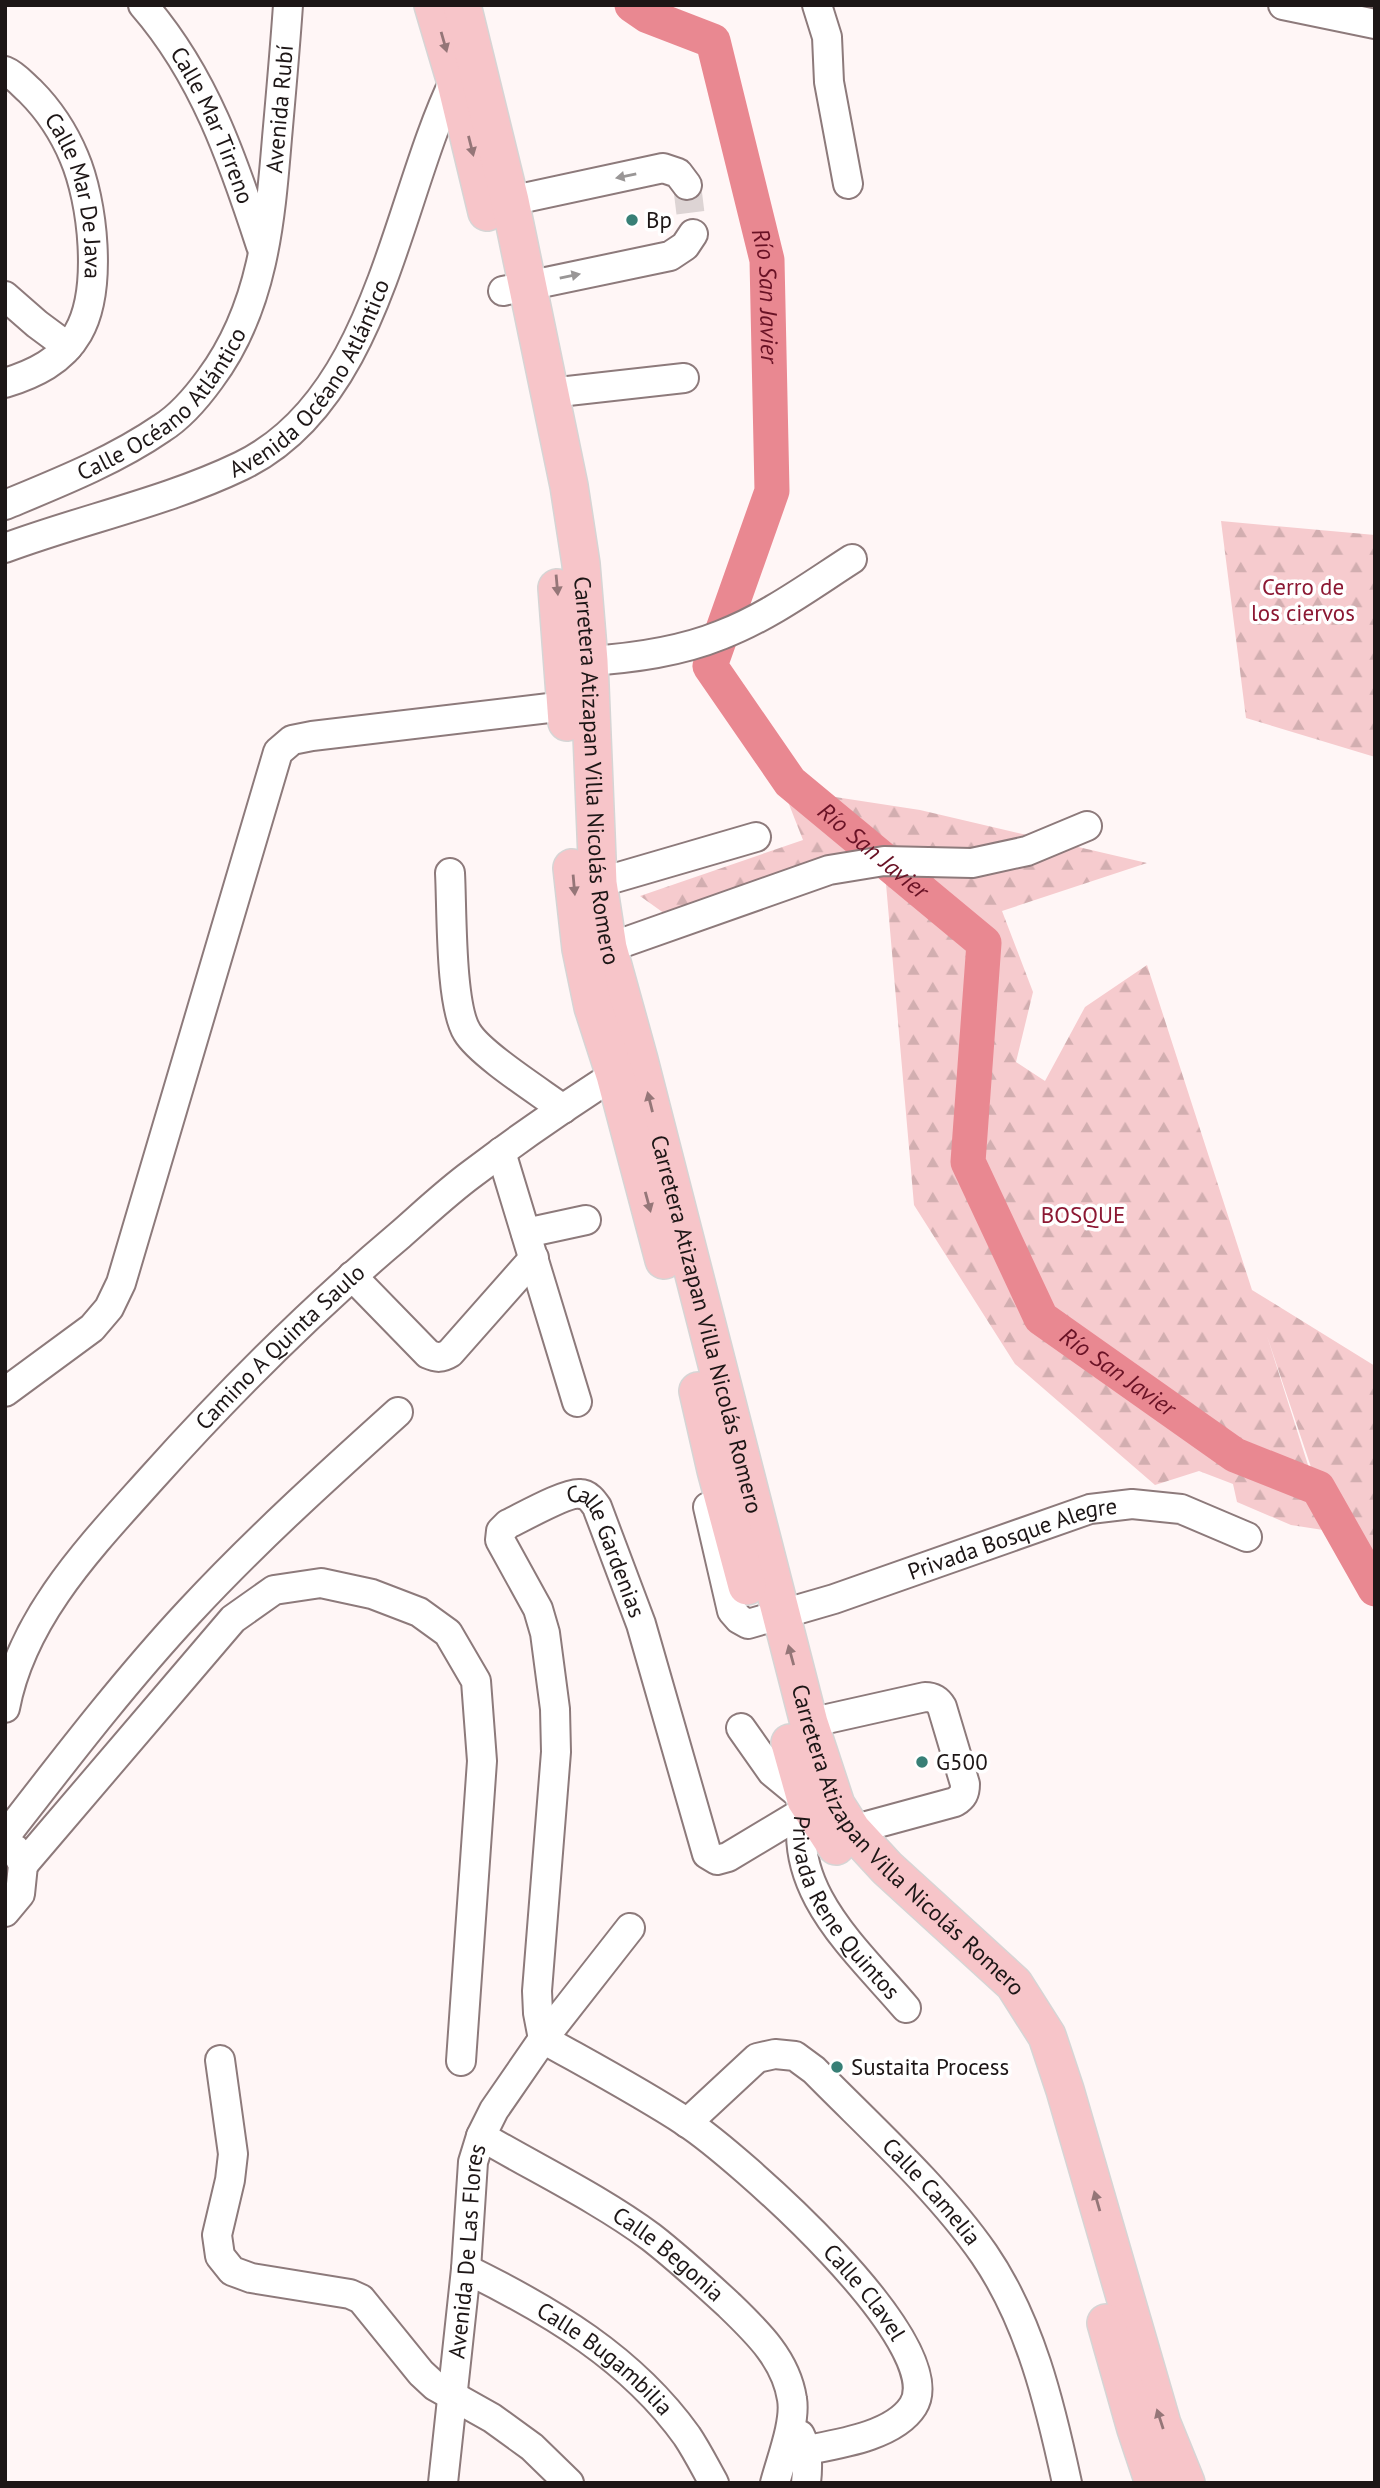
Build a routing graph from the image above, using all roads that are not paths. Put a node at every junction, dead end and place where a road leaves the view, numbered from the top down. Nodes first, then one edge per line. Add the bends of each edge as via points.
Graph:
1 (143, 5) edge
2 (288, 5) edge
3 (433, 5) edge
4 (462, 5) edge
5 (817, 5) edge
6 (1283, 5) edge
7 (1375, 24) edge
8 (5, 71) edge
9 (467, 74) junction
10 (848, 184) dead end
11 (687, 185) dead end
12 (498, 203) junction
13 (693, 234) dead end
14 (264, 255) junction
15 (516, 288) junction
16 (5, 296) edge
17 (68, 347) junction
18 (684, 378) dead end
19 (5, 383) edge
20 (550, 393) junction
21 (5, 506) edge
22 (5, 548) edge
23 (852, 559) dead end
24 (589, 661) junction
25 (566, 706) junction
26 (1087, 826) dead end
27 (756, 837) dead end
28 (450, 873) dead end
29 (598, 883) junction
30 (608, 948) junction
31 (608, 1005) junction
32 (627, 1067) junction
33 (563, 1109) junction
34 (501, 1152) junction
35 (586, 1220) dead end
36 (530, 1246) junction
37 (352, 1276) junction
38 (5, 1392) edge
39 (577, 1402) dead end
40 (398, 1412) dead end
41 (1247, 1537) dead end
42 (769, 1619) junction
43 (5, 1708) edge
44 (809, 1723) junction
45 (741, 1728) dead end
46 (804, 1806) junction
47 (852, 1830) junction
48 (6, 1831) edge
49 (23, 1865) junction
50 (5, 1912) edge
51 (630, 1928) dead end
52 (906, 2008) dead end
53 (544, 2039) junction
54 (220, 2060) dead end
55 (461, 2061) dead end
56 (687, 2123) junction
57 (481, 2136) junction
58 (466, 2269) junction
59 (452, 2397) junction
60 (790, 2426) junction
61 (807, 2450) junction
62 (443, 2483) edge
63 (569, 2483) edge
64 (714, 2483) edge
65 (775, 2483) edge
66 (806, 2483) edge
67 (1067, 2483) edge
68 (1154, 2483) edge
69 (1185, 2483) edge

1 - 14 street, Calle Mar Tirreno via 187,66 212,112
2 - 14 street, Avenida Rubí
3 -> 9 main road
4 - 9 main road
5 - 10 street via 827,37 829,82
6 - 7 street
8 - 17 street, Calle Mar De Java via 38,99 61,130 75,158 90,217 92,287 79,332
9 - 12 main road, Carretera Atizapan Villa Nicolás Romero
9 - 22 street, Avenida Océano Atlántico via 437,118 354,347 332,386 300,424 272,449 232,470
11 -> 12 street via 678,173 663,168
12 - 15 main road, Carretera Atizapan Villa Nicolás Romero
15 -> 13 street via 670,256
14 - 21 street, Calle Océano Atlántico via 242,327 197,397 164,427 134,445
15 - 20 main road, Carretera Atizapan Villa Nicolás Romero
15 -> 25 main road, Carretera Atizapan Villa Nicolás Romero via 555,566
16 - 17 street
17 - 19 street, Calle Mar De Java via 31,376
18 - 20 street
20 - 24 main road, Carretera Atizapan Villa Nicolás Romero via 581,565
23 - 24 street via 721,636 637,658
24 - 29 main road, Carretera Atizapan Villa Nicolás Romero
25 -> 31 main road, Carretera Atizapan Villa Nicolás Romero via 580,948
25 - 38 street via 312,736 292,740 278,752 121,1283 92,1328
26 - 30 street via 1027,852 972,863 884,860 829,870
27 - 29 street
28 - 33 street via 457,1006 467,1033 485,1052
29 - 30 main road, Carretera Atizapan Villa Nicolás Romero
30 - 31 main road, Carretera Atizapan Villa Nicolás Romero
31 - 32 main road, Carretera Atizapan Villa Nicolás Romero
32 - 33 street, Camino A Quinta Saulo
42 -> 32 main road, Carretera Atizapan Villa Nicolás Romero
32 -> 42 main road, Carretera Atizapan Villa Nicolás Romero via 716,1470
33 - 34 street, Camino A Quinta Saulo
34 - 36 street
34 - 37 street, Camino A Quinta Saulo
35 - 36 street
36 - 37 street via 443,1357 429,1354
36 - 39 street
37 - 43 street, Camino A Quinta Saulo via 209,1414 60,1586 29,1636
40 - 48 street via 291,1508 190,1611
41 - 42 street, Privada Bosque Alegre via 1181,1509 1132,1504 1090,1509
44 -> 42 main road, Carretera Atizapan Villa Nicolás Romero
42 - 46 main road, Carretera Atizapan Villa Nicolás Romero
44 - 47 main road, Carretera Atizapan Villa Nicolás Romero via 836,1805
44 - 47 street via 925,1697 932,1697 942,1707 965,1784 961,1798
45 - 46 street via 772,1772
46 - 52 street, Privada Rene Quintos via 802,1845 808,1879 825,1912
46 - 53 street, Calle Gardenias via 729,1857 718,1860 707,1854 654,1663 597,1507 580,1493 508,1524 500,1540 538,1609 555,1709 556,1752 537,1991
46 - 68 main road, Carretera Atizapan Villa Nicolás Romero via 870,1885 991,1997 1024,2046
69 -> 47 main road, Carretera Atizapan Villa Nicolás Romero via 1161,2424 1046,2036 1014,1984
48 - 49 street
49 - 50 street via 20,1895
49 - 55 street via 233,1619 274,1590 321,1583 372,1594 419,1612 449,1633 476,1681 482,1761
51 - 53 street, Avenida De Las Flores
53 - 56 street, Calle Clavel
53 - 57 street, Avenida De Las Flores
54 - 59 street via 233,2154 217,2235 220,2256 232,2271 251,2278 361,2299 421,2373
56 - 61 street, Calle Clavel via 758,2179 830,2251 898,2333 914,2371 914,2405 899,2420 853,2441
56 - 67 street, Calle Camelia via 757,2058 795,2056 814,2070 951,2210 985,2255 1030,2344
57 - 58 street, Avenida De Las Flores via 473,2162
57 - 60 street, Calle Begonia via 650,2236 701,2278 758,2333 785,2371 793,2402
58 - 59 street, Avenida De Las Flores
58 - 64 street, Calle Bugambilia via 561,2320 632,2374 688,2437
59 - 62 street, Avenida De Las Flores
59 - 63 street via 532,2447
60 - 61 street
60 - 65 street
61 - 66 street

